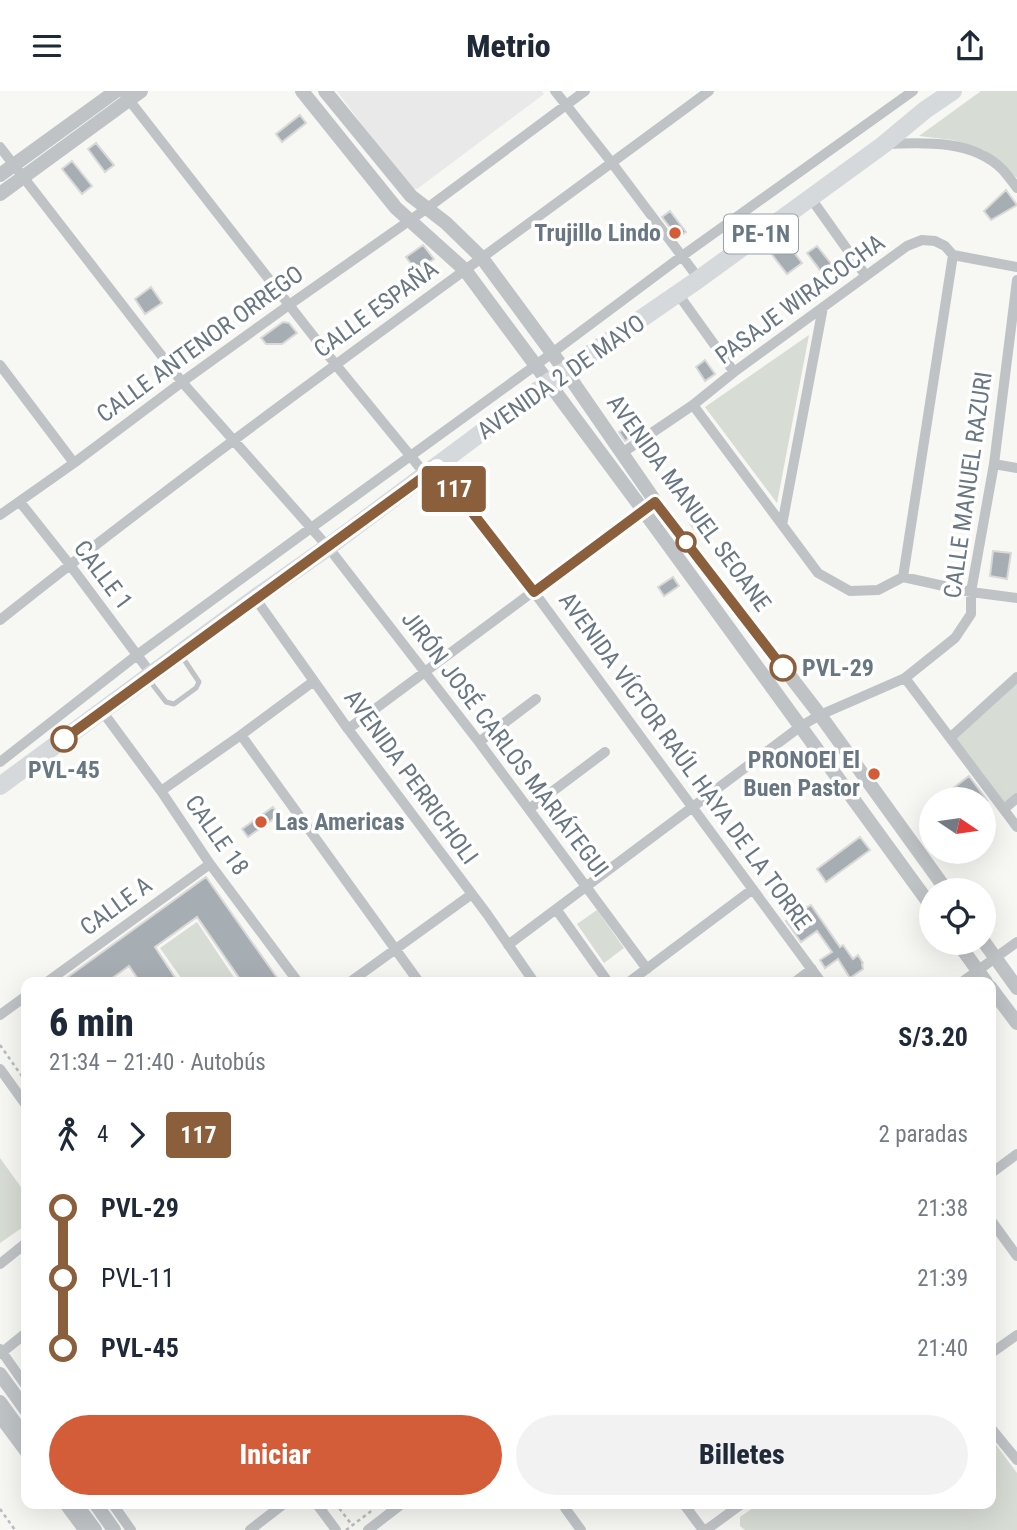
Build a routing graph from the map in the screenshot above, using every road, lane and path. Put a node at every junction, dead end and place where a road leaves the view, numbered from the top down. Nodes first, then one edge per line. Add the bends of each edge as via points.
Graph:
1 (116, 91) edge
2 (302, 91) edge
3 (325, 91) edge
4 (555, 91) edge
5 (586, 91) edge
6 (709, 91) edge
7 (912, 91) edge
8 (953, 91) edge
9 (131, 94) edge
10 (566, 105) junction
11 (925, 110) junction
12 (883, 145) junction
13 (0, 147) edge
14 (612, 163) junction
15 (19, 171) junction
16 (0, 175) edge
17 (1017, 188) edge
18 (0, 194) edge
19 (810, 197) junction
20 (426, 209) junction
21 (411, 219) junction
22 (953, 255) junction
23 (681, 256) junction
24 (482, 258) junction
25 (1017, 267) edge
26 (465, 270) junction
27 (866, 276) junction
28 (699, 279) junction
29 (1017, 280) edge
30 (678, 294) junction
31 (289, 305) junction
32 (823, 307) junction
33 (552, 353) junction
34 (0, 365) edge
35 (335, 365) junction
36 (536, 365) junction
37 (566, 372) junction
38 (734, 372) junction
39 (182, 382) junction
40 (549, 382) junction
41 (693, 405) junction
42 (234, 441) junction
43 (622, 453) junction
44 (410, 456) junction
45 (74, 463) junction
46 (994, 464) junction
47 (1017, 468) edge
48 (431, 471) junction
49 (20, 502) junction
50 (649, 506) junction
51 (0, 515) edge
52 (782, 524) junction
53 (311, 528) junction
54 (328, 547) junction
55 (70, 565) junction
56 (903, 577) junction
57 (534, 592) junction
58 (971, 592) junction
59 (255, 598) junction
60 (1017, 598) edge
61 (0, 620) edge
62 (180, 653) junction
63 (137, 655) junction
64 (425, 672) junction
65 (149, 676) junction
66 (1017, 677) edge
67 (905, 678) junction
68 (314, 681) junction
69 (536, 699) dead end
70 (102, 711) junction
71 (820, 715) junction
72 (801, 726) junction
73 (348, 729) junction
74 (241, 735) junction
75 (951, 737) junction
76 (479, 742) junction
77 (605, 752) dead end
78 (0, 762) edge
79 (0, 786) edge
80 (161, 791) junction
81 (1017, 798) edge
82 (693, 807) junction
83 (529, 809) junction
84 (1004, 809) junction
85 (1017, 827) edge
86 (210, 864) junction
87 (938, 878) edge
88 (586, 886) junction
89 (753, 889) junction
90 (919, 889) edge
91 (472, 894) junction
92 (556, 909) junction
93 (1017, 942) edge
94 (508, 944) junction
95 (396, 949) junction
96 (967, 955) edge
97 (993, 955) edge
98 (995, 958) junction
99 (647, 969) junction
100 (812, 969) junction
101 (982, 976) edge
102 (54, 977) edge
103 (294, 977) edge
104 (357, 977) edge
105 (416, 977) edge
106 (531, 977) edge
107 (604, 977) edge
108 (636, 977) edge
109 (802, 977) edge
110 (818, 977) edge
111 (1017, 988) edge
112 (996, 995) edge
113 (21, 1000) edge
114 (0, 1015) edge
115 (1017, 1023) edge
116 (0, 1045) edge
117 (21, 1074) edge
118 (2, 1075) edge
119 (21, 1099) edge
120 (1017, 1154) edge
121 (996, 1170) edge
122 (996, 1227) edge
123 (21, 1247) edge
124 (1017, 1257) edge
125 (0, 1264) edge
126 (1017, 1335) edge
127 (21, 1337) edge
128 (996, 1350) edge
129 (1, 1352) edge
130 (0, 1374) edge
131 (21, 1379) edge
132 (0, 1402) edge
133 (21, 1403) edge
134 (2, 1424) edge
135 (21, 1431) edge
136 (996, 1435) edge
137 (21, 1448) edge
138 (1017, 1461) edge
139 (0, 1509) edge
140 (67, 1509) edge
141 (79, 1509) edge
142 (99, 1509) edge
143 (116, 1509) edge
144 (277, 1509) edge
145 (320, 1509) edge
146 (340, 1509) edge
147 (375, 1509) edge
148 (395, 1509) edge
149 (566, 1509) edge
150 (688, 1509) edge
151 (734, 1509) edge
152 (352, 1525) junction
153 (15, 1530) edge
154 (83, 1530) edge
155 (95, 1530) edge
156 (114, 1530) edge
157 (131, 1530) edge
158 (250, 1530) edge
159 (336, 1530) edge
160 (346, 1530) edge
161 (368, 1530) edge
162 (581, 1530) edge
163 (704, 1530) edge

1 - 15 street
2 - 21 street, AVENIDA MANUEL SEOANE via 397,208
3 - 20 street, AVENIDA MANUEL SEOANE
4 - 10 street
5 - 10 street, CALLE ANTENOR ORREGO
6 - 14 street, CALLE ESPAÑA
7 - 11 street
7 - 23 street
8 - 11 highway, AVENIDA 2 DE MAYO / PE-1N
9 - 15 street
9 - 31 street, AVENIDA VÍCTOR RAÚL HAYA DE LA TORRE
10 - 14 street
10 - 20 street, CALLE ANTENOR ORREGO
11 - 12 highway, AVENIDA 2 DE MAYO / PE-1N
12 - 17 street via 915,143 968,150 1002,169
12 - 19 highway, AVENIDA 2 DE MAYO / PE-1N
13 - 15 street, JIRÓN JOSÉ CARLOS MARIÁTEGUI
14 - 23 street
14 - 24 street, CALLE ESPAÑA
15 - 16 street
15 - 18 street
15 - 39 street, JIRÓN JOSÉ CARLOS MARIÁTEGUI
19 - 27 street
19 - 28 highway, AVENIDA 2 DE MAYO / PE-1N
20 - 21 street, CALLE ANTENOR ORREGO
20 - 24 street, AVENIDA MANUEL SEOANE
21 - 26 street, AVENIDA MANUEL SEOANE
21 - 31 street, CALLE ANTENOR ORREGO
22 - 25 street, PASAJE WIRACOCHA
22 - 27 street, PASAJE WIRACOCHA via 935,241 922,240
22 - 56 street
23 - 28 street
23 - 33 street
24 - 26 street, CALLE ESPAÑA
24 - 33 street, AVENIDA MANUEL SEOANE
26 - 35 street, CALLE ESPAÑA
26 - 36 street, AVENIDA MANUEL SEOANE
27 - 32 street, PASAJE WIRACOCHA
28 - 30 highway, AVENIDA 2 DE MAYO / PE-1N
29 - 46 street, CALLE MANUEL RAZURI
30 - 37 highway, AVENIDA 2 DE MAYO / PE-1N
30 - 38 street
31 - 35 street, AVENIDA VÍCTOR RAÚL HAYA DE LA TORRE
31 - 39 street, CALLE ANTENOR ORREGO
32 - 38 street, PASAJE WIRACOCHA
32 - 52 street
33 - 36 street
33 - 37 street, AVENIDA MANUEL SEOANE
34 - 45 street
35 - 42 street, CALLE ESPAÑA
35 - 44 street, AVENIDA VÍCTOR RAÚL HAYA DE LA TORRE
36 - 40 street, AVENIDA MANUEL SEOANE
36 - 44 street
37 - 40 highway, AVENIDA 2 DE MAYO / PE-1N
37 - 43 street, AVENIDA MANUEL SEOANE
38 - 41 street, PASAJE WIRACOCHA
39 - 42 street, JIRÓN JOSÉ CARLOS MARIÁTEGUI
39 - 45 street, CALLE ANTENOR ORREGO
40 - 48 highway, AVENIDA 2 DE MAYO / PE-1N
40 - 50 street, AVENIDA MANUEL SEOANE
41 - 43 street, PASAJE WIRACOCHA
41 - 52 street
42 - 53 street, JIRÓN JOSÉ CARLOS MARIÁTEGUI
42 - 55 street, CALLE ESPAÑA
43 - 50 street, AVENIDA MANUEL SEOANE
44 - 48 street, AVENIDA VÍCTOR RAÚL HAYA DE LA TORRE
44 - 53 street
45 - 49 street, CALLE ANTENOR ORREGO
46 - 47 street
46 - 58 street, CALLE MANUEL RAZURI
48 - 54 highway, AVENIDA 2 DE MAYO / PE-1N
48 - 57 street, AVENIDA VÍCTOR RAÚL HAYA DE LA TORRE
49 - 51 street, CALLE ANTENOR ORREGO
49 - 55 street, CALLE 1
50 - 57 street
50 - 71 street, AVENIDA MANUEL SEOANE
50 - 72 street, AVENIDA MANUEL SEOANE
52 - 56 street via 818,573 850,591 878,590
53 - 54 street, JIRÓN JOSÉ CARLOS MARIÁTEGUI
53 - 63 street
54 - 59 highway, AVENIDA 2 DE MAYO / PE-1N
54 - 64 street, JIRÓN JOSÉ CARLOS MARIÁTEGUI
55 - 61 street, CALLE ESPAÑA
55 - 63 street, CALLE 1
56 - 58 street
57 - 64 street
57 - 82 street, AVENIDA VÍCTOR RAÚL HAYA DE LA TORRE
58 - 60 street
58 - 67 street, CALLE MANUEL RAZURI via 971,614 955,638
59 - 62 highway, AVENIDA 2 DE MAYO / PE-1N
59 - 68 street, AVENIDA PERRICHOLI
62 - 65 highway, AVENIDA 2 DE MAYO / PE-1N
62 - 65 lane via 199,682 196,688 174,704 166,702
63 - 65 street, CALLE 1
63 - 78 street
64 - 73 street
64 - 76 street, JIRÓN JOSÉ CARLOS MARIÁTEGUI
65 - 70 highway, AVENIDA 2 DE MAYO / PE-1N
66 - 75 street
67 - 71 street, CALLE MANUEL RAZURI
67 - 75 street
68 - 73 street, AVENIDA PERRICHOLI
68 - 74 street
69 - 76 street
70 - 79 highway, AVENIDA 2 DE MAYO / PE-1N
70 - 80 street, CALLE 18
71 - 72 street, CALLE MANUEL RAZURI
71 - 87 street, AVENIDA MANUEL SEOANE
72 - 82 street, CALLE MANUEL RAZURI
72 - 90 street, AVENIDA MANUEL SEOANE
73 - 91 street, AVENIDA PERRICHOLI
74 - 80 street
74 - 95 street
75 - 84 street
76 - 83 street, JIRÓN JOSÉ CARLOS MARIÁTEGUI
77 - 83 street
80 - 86 street, CALLE 18
81 - 84 street
82 - 88 street, CALLE MANUEL RAZURI
82 - 89 street, AVENIDA VÍCTOR RAÚL HAYA DE LA TORRE
83 - 88 street, JIRÓN JOSÉ CARLOS MARIÁTEGUI
84 - 85 street
86 - 102 street, CALLE A
86 - 103 street, CALLE 18
88 - 92 street, CALLE MANUEL RAZURI
88 - 99 street, JIRÓN JOSÉ CARLOS MARIÁTEGUI
89 - 99 street
89 - 100 street, AVENIDA VÍCTOR RAÚL HAYA DE LA TORRE
91 - 94 street, AVENIDA PERRICHOLI
91 - 95 street
92 - 94 street, CALLE MANUEL RAZURI
92 - 107 street
93 - 98 street
94 - 106 street, AVENIDA PERRICHOLI
95 - 104 street
95 - 105 street
96 - 101 street
97 - 98 street
98 - 101 street
98 - 111 street
99 - 108 street
100 - 109 street
100 - 110 street, AVENIDA VÍCTOR RAÚL HAYA DE LA TORRE
112 - 115 street
113 - 114 street
116 - 117 path
118 - 119 street
120 - 121 street
122 - 124 street
123 - 125 street
126 - 128 street
127 - 129 street
129 - 131 street
130 - 133 street
132 - 135 street
134 - 137 street
136 - 138 street
139 - 153 path
140 - 154 street
141 - 155 street
142 - 156 street
143 - 157 street
144 - 158 street
145 - 159 street
146 - 152 path
147 - 152 path
148 - 161 street
149 - 162 street
150 - 163 street
151 - 163 street
152 - 160 path

